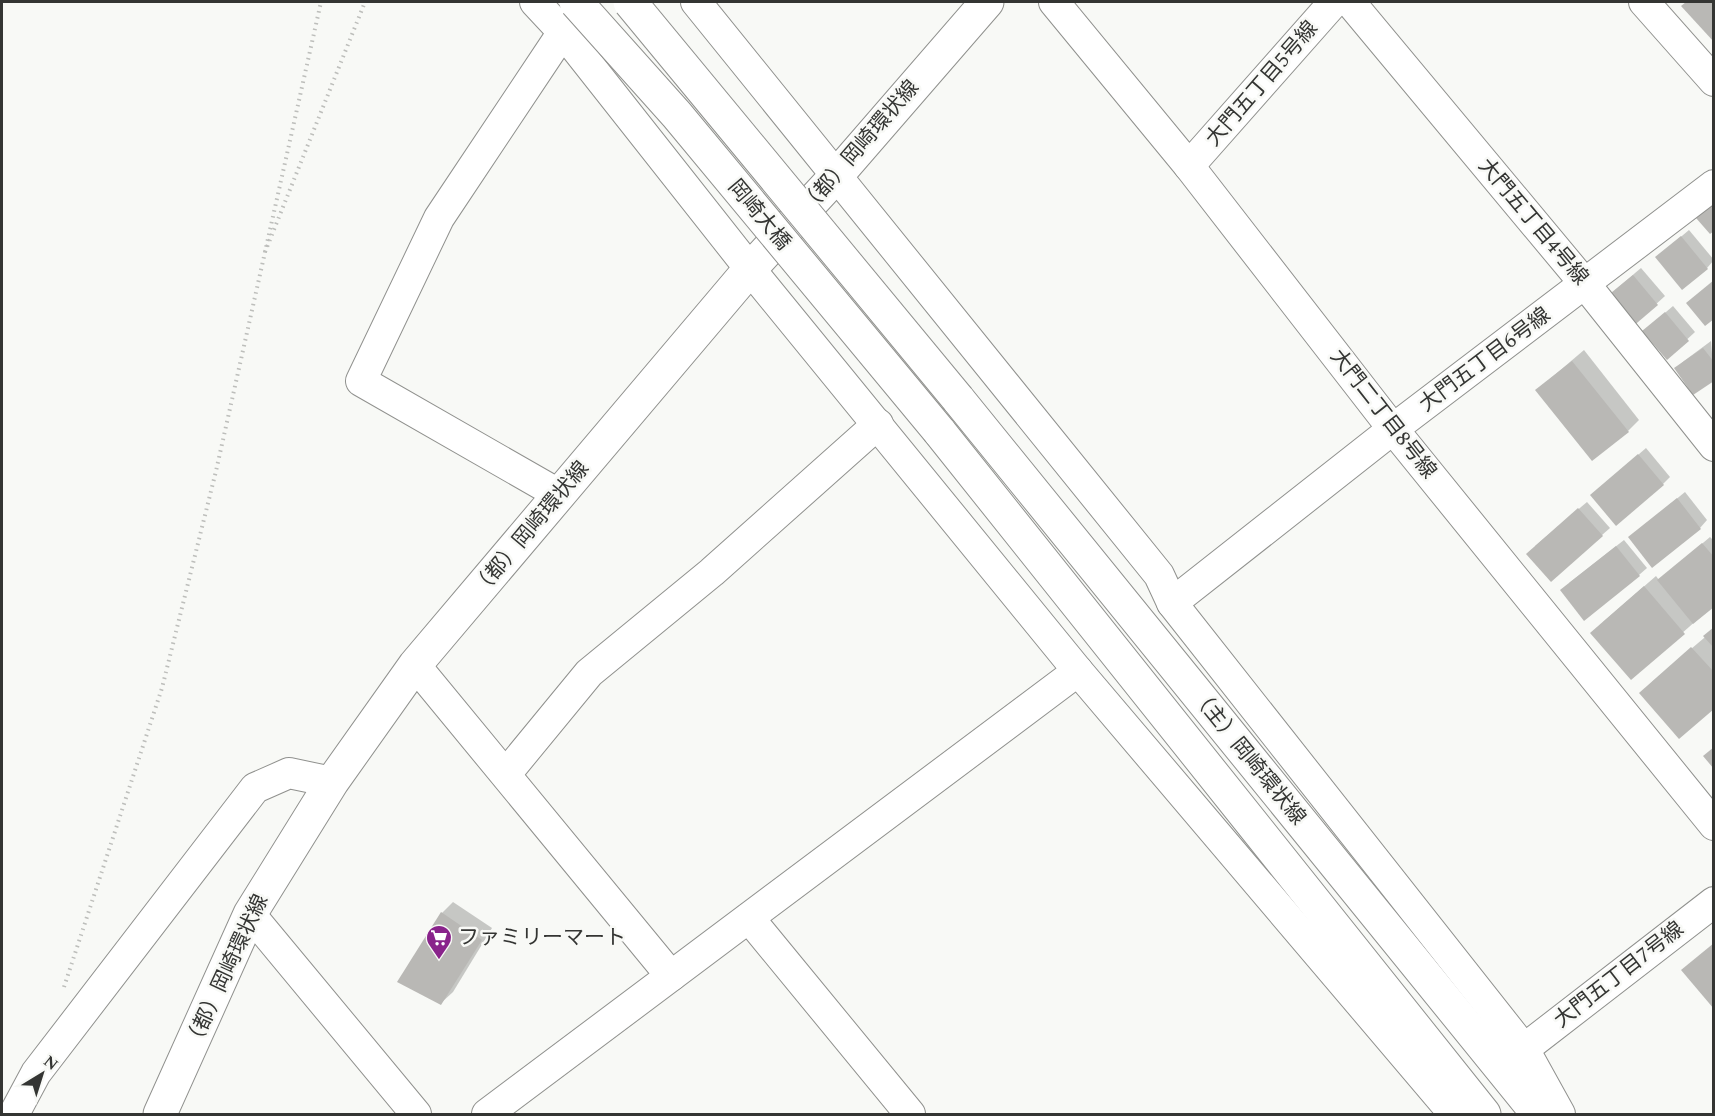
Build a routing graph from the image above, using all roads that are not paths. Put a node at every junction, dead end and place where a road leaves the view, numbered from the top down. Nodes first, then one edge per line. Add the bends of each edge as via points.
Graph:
1 (536, 2) edge
2 (576, 2) edge
3 (630, 2) edge
4 (696, 2) edge
5 (987, 2) edge
6 (1054, 2) edge
7 (1334, 2) edge
8 (1350, 2) edge
9 (1644, 2) edge
10 (563, 32) junction
11 (1713, 81) edge
12 (1189, 166) junction
13 (837, 175) junction
14 (1713, 185) edge
15 (750, 269) junction
16 (1585, 284) junction
17 (958, 399) joint
18 (878, 424) junction
19 (1393, 429) junction
20 (939, 431) joint
21 (1713, 446) edge
22 (560, 495) junction
23 (1172, 603) junction
24 (415, 665) junction
25 (1078, 671) junction
26 (506, 774) junction
27 (332, 782) junction
28 (1713, 825) edge
29 (1713, 902) edge
30 (250, 914) junction
31 (749, 918) junction
32 (671, 976) junction
33 (1524, 1049) junction
34 (1450, 1113) edge
35 (14, 1114) edge
36 (160, 1114) edge
37 (416, 1114) edge
38 (487, 1114) edge
39 (910, 1114) edge
40 (1484, 1114) edge
41 (1538, 1114) edge
42 (1560, 1114) edge

1 - 10 street
2 - 20 main road, 岡崎大橋, bridge via 677,115
3 - 17 main road, 岡崎大橋, bridge
4 - 13 street
5 - 13 main road, （都）岡崎環状線
6 - 12 street, 大門二丁目8号線
7 - 12 street, 大門五丁目5号線
8 - 16 street, 大門五丁目4号線
9 - 11 street
10 - 15 street
10 - 22 street via 439,218 361,381
12 - 19 street, 大門二丁目8号線
13 - 15 main road, （都）岡崎環状線
13 - 23 street via 1159,575
14 - 16 street, 大門五丁目6号線
15 - 18 street
15 - 22 main road, （都）岡崎環状線
16 - 19 street, 大門五丁目6号線
16 - 21 street, 大門五丁目4号線
17 - 41 main road, （主）岡崎環状線
18 - 25 street
18 - 26 street via 712,572 589,673
19 - 23 street, 大門五丁目6号線
19 - 28 street, 大門二丁目8号線
20 - 40 main road, （主）岡崎環状線
22 - 24 main road, （都）岡崎環状線
23 - 33 street
24 - 26 street
24 - 27 main road, （都）岡崎環状線
25 - 31 street
25 - 34 street
26 - 32 street
27 - 30 main road, （都）岡崎環状線
27 - 35 street via 290,773 255,788 36,1073
29 - 33 street, 大門五丁目7号線
30 - 36 main road, （都）岡崎環状線
30 - 37 street
31 - 32 street
31 - 39 street
32 - 38 street
33 - 42 street

